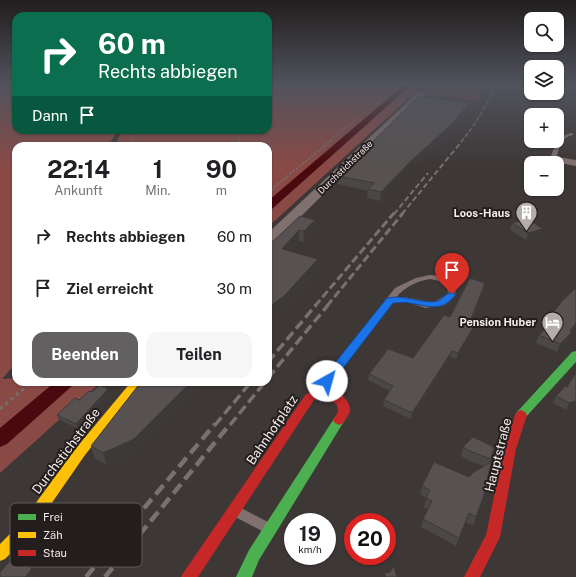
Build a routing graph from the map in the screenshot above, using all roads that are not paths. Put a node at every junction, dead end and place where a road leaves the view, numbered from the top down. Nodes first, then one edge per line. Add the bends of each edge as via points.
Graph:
1 (404, 112) edge
2 (571, 134) dead end
3 (554, 156) edge
4 (564, 161) edge
5 (576, 163) edge
6 (272, 237) edge
7 (390, 300) junction
8 (576, 355) edge
9 (134, 386) edge
10 (318, 392) junction
11 (44, 503) edge
12 (234, 510) junction
13 (270, 530) junction
14 (10, 544) edge
15 (0, 554) edge
16 (189, 577) edge
17 (244, 577) edge
18 (472, 577) edge

1 - 6 street, Durchstichstraße
2 - 3 lane via 561,137
4 - 5 street
7 - 7 lane via 398,290 424,277 441,279 451,287 452,294 442,303
7 - 10 lane
8 - 18 street, Hauptstraße via 520,417 510,450 493,536
9 - 11 street, Durchstichstraße via 81,451
10 - 12 street, Bahnhofplatz via 310,397
10 - 13 street via 329,392 343,403 344,412
12 - 13 lane
12 - 16 street, Bahnhofplatz
13 - 17 street
14 - 15 street, Durchstichstraße

